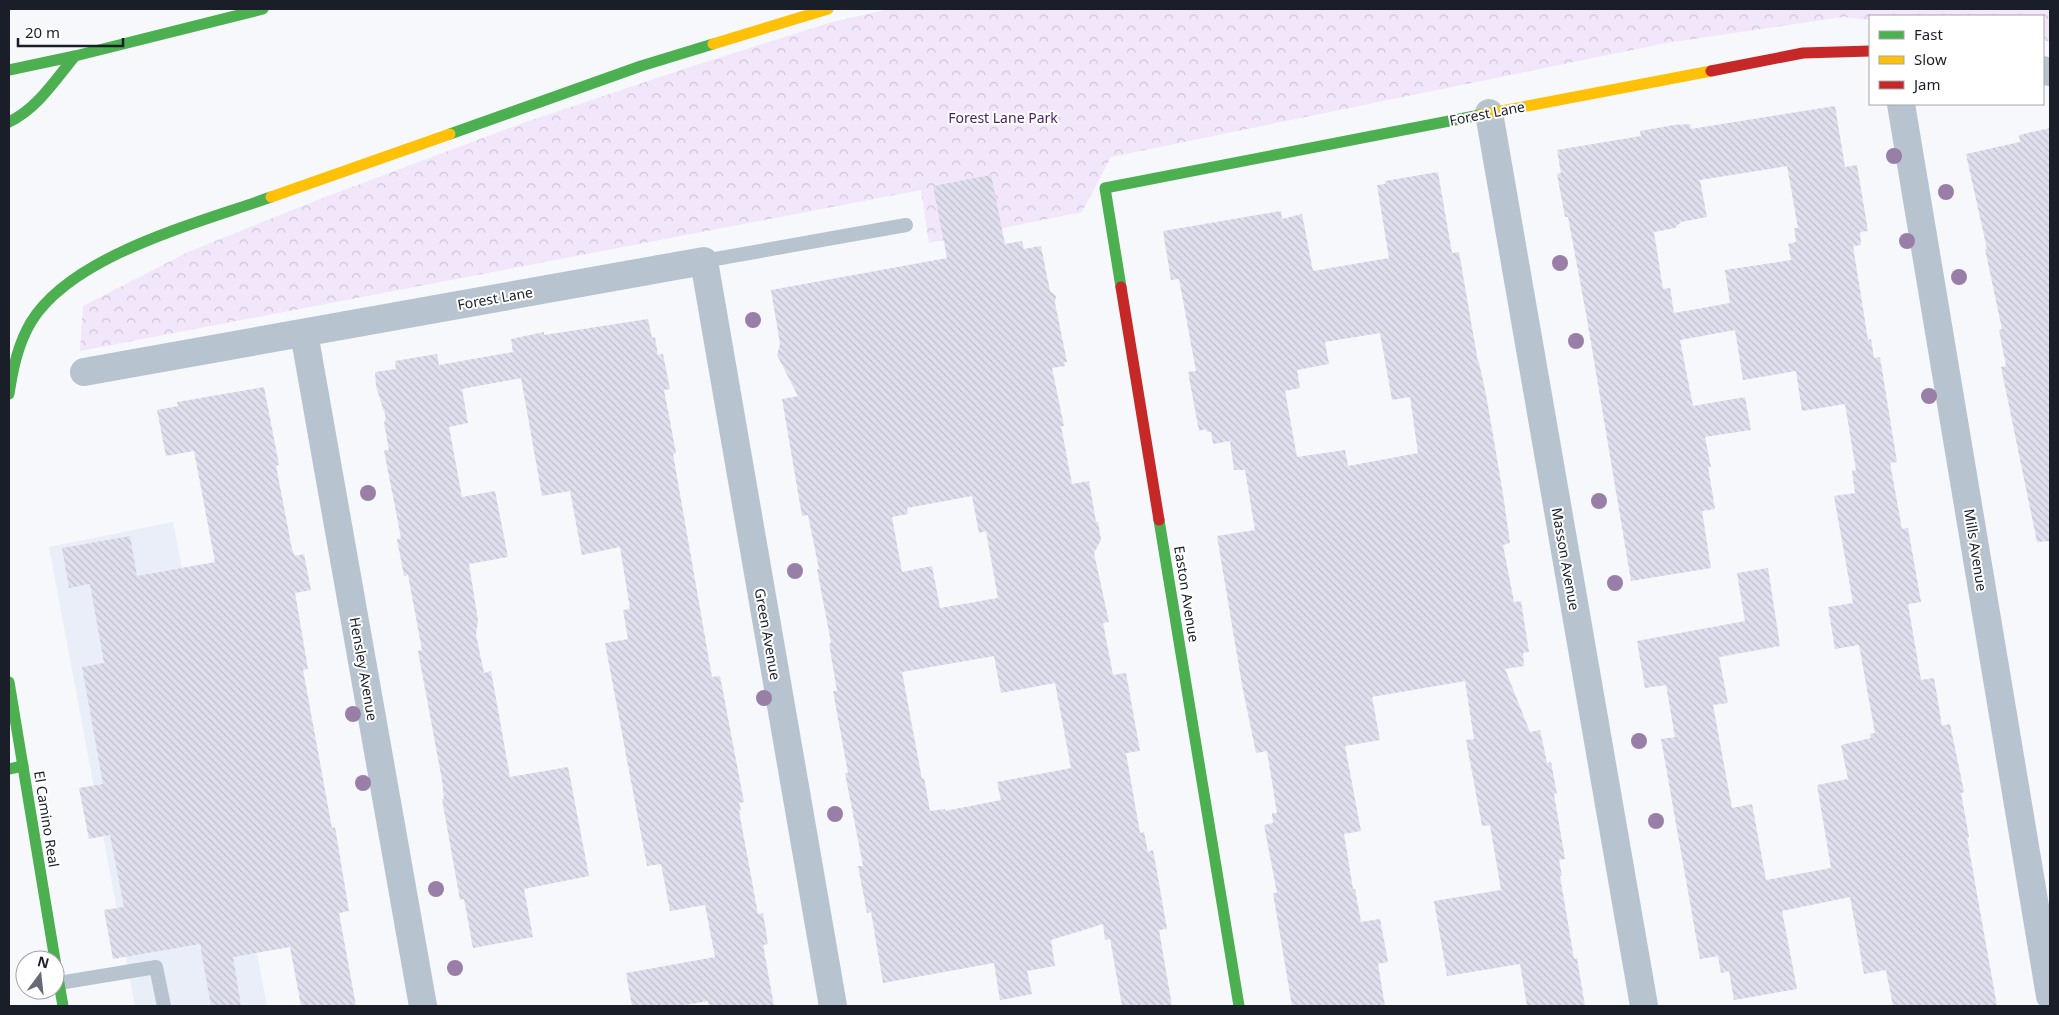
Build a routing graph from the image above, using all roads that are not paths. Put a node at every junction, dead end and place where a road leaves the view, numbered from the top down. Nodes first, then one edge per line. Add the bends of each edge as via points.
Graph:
1 (263, 9) edge
2 (828, 9) edge
3 (1869, 51) edge
4 (75, 56) junction
5 (9, 70) edge
6 (1901, 105) edge
7 (1489, 113) junction
8 (13, 121) edge
9 (1105, 188) joint
10 (906, 225) dead end
11 (704, 261) junction
12 (304, 332) junction
13 (84, 372) dead end
14 (9, 394) edge
15 (9, 682) edge
16 (23, 766) junction
17 (9, 769) edge
18 (53, 950) edge
19 (65, 982) edge
20 (2050, 996) edge
21 (164, 1006) edge
22 (423, 1006) edge
23 (832, 1006) edge
24 (1239, 1006) edge
25 (1644, 1006) edge

1 - 4 main road
2 - 14 main road via 640,66 128,248 88,268 58,290 35,316 19,343
3 - 7 main road, Forest Lane via 1804,53
4 - 5 main road
4 - 8 main road via 34,103
6 - 20 street, Mills Avenue
7 - 9 main road, Forest Lane
7 - 25 street, Masson Avenue
9 - 24 main road, Easton Avenue
10 - 11 lane, Forest Lane
11 - 12 street, Forest Lane
11 - 23 street, Green Avenue
12 - 13 street, Forest Lane
12 - 22 street, Hensley Avenue
15 - 16 main road, El Camino Real
16 - 17 main road
16 - 18 main road, El Camino Real
19 - 21 lane via 156,967

